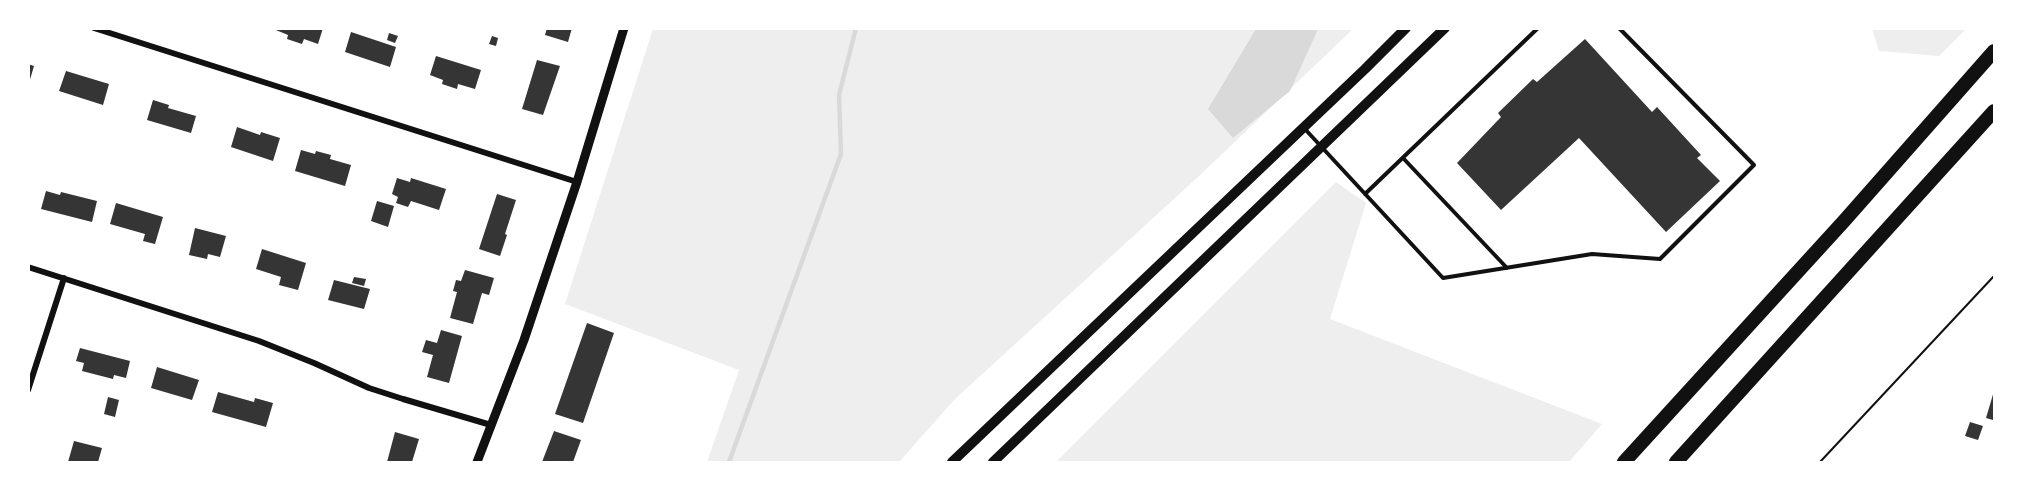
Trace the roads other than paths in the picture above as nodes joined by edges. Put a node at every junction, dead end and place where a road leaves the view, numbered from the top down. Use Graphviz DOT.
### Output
graph roads {
  1 [pos="94,28"];
  2 [pos="624,28"];
  3 [pos="1406,28"];
  4 [pos="1445,28"];
  5 [pos="1538,28"];
  6 [pos="1619,28"];
  7 [pos="1995,51"];
  8 [pos="1995,111"];
  9 [pos="1303,128"];
  10 [pos="1322,147"];
  11 [pos="1403,158"];
  12 [pos="577,182"];
  13 [pos="1365,194"];
  14 [pos="28,267"];
  15 [pos="1507,268"];
  16 [pos="64,278"];
  17 [pos="28,390"];
  18 [pos="491,424"];
  19 [pos="477,462"];
  20 [pos="952,462"];
  21 [pos="993,462"];
  22 [pos="1624,462"];
  23 [pos="1676,462"];
  1 -- 12 [label="street"];
  2 -- 12 [label="street"];
  3 -- 9 [label="main road"];
  4 -- 10 [label="main road"];
  5 -- 11 [label="lane"];
  6 -- 15 [label="lane"];
  7 -- 22 [label="highway"];
  8 -- 23 [label="highway"];
  9 -- 10 [label="lane"];
  9 -- 20 [label="main road"];
  10 -- 13 [label="lane"];
  10 -- 21 [label="main road"];
  11 -- 13 [label="lane"];
  11 -- 15 [label="lane"];
  12 -- 18 [label="street"];
  13 -- 15 [label="lane"];
  14 -- 16 [label="street"];
  16 -- 17 [label="street"];
  16 -- 18 [label="street"];
  18 -- 19 [label="street"];
}
